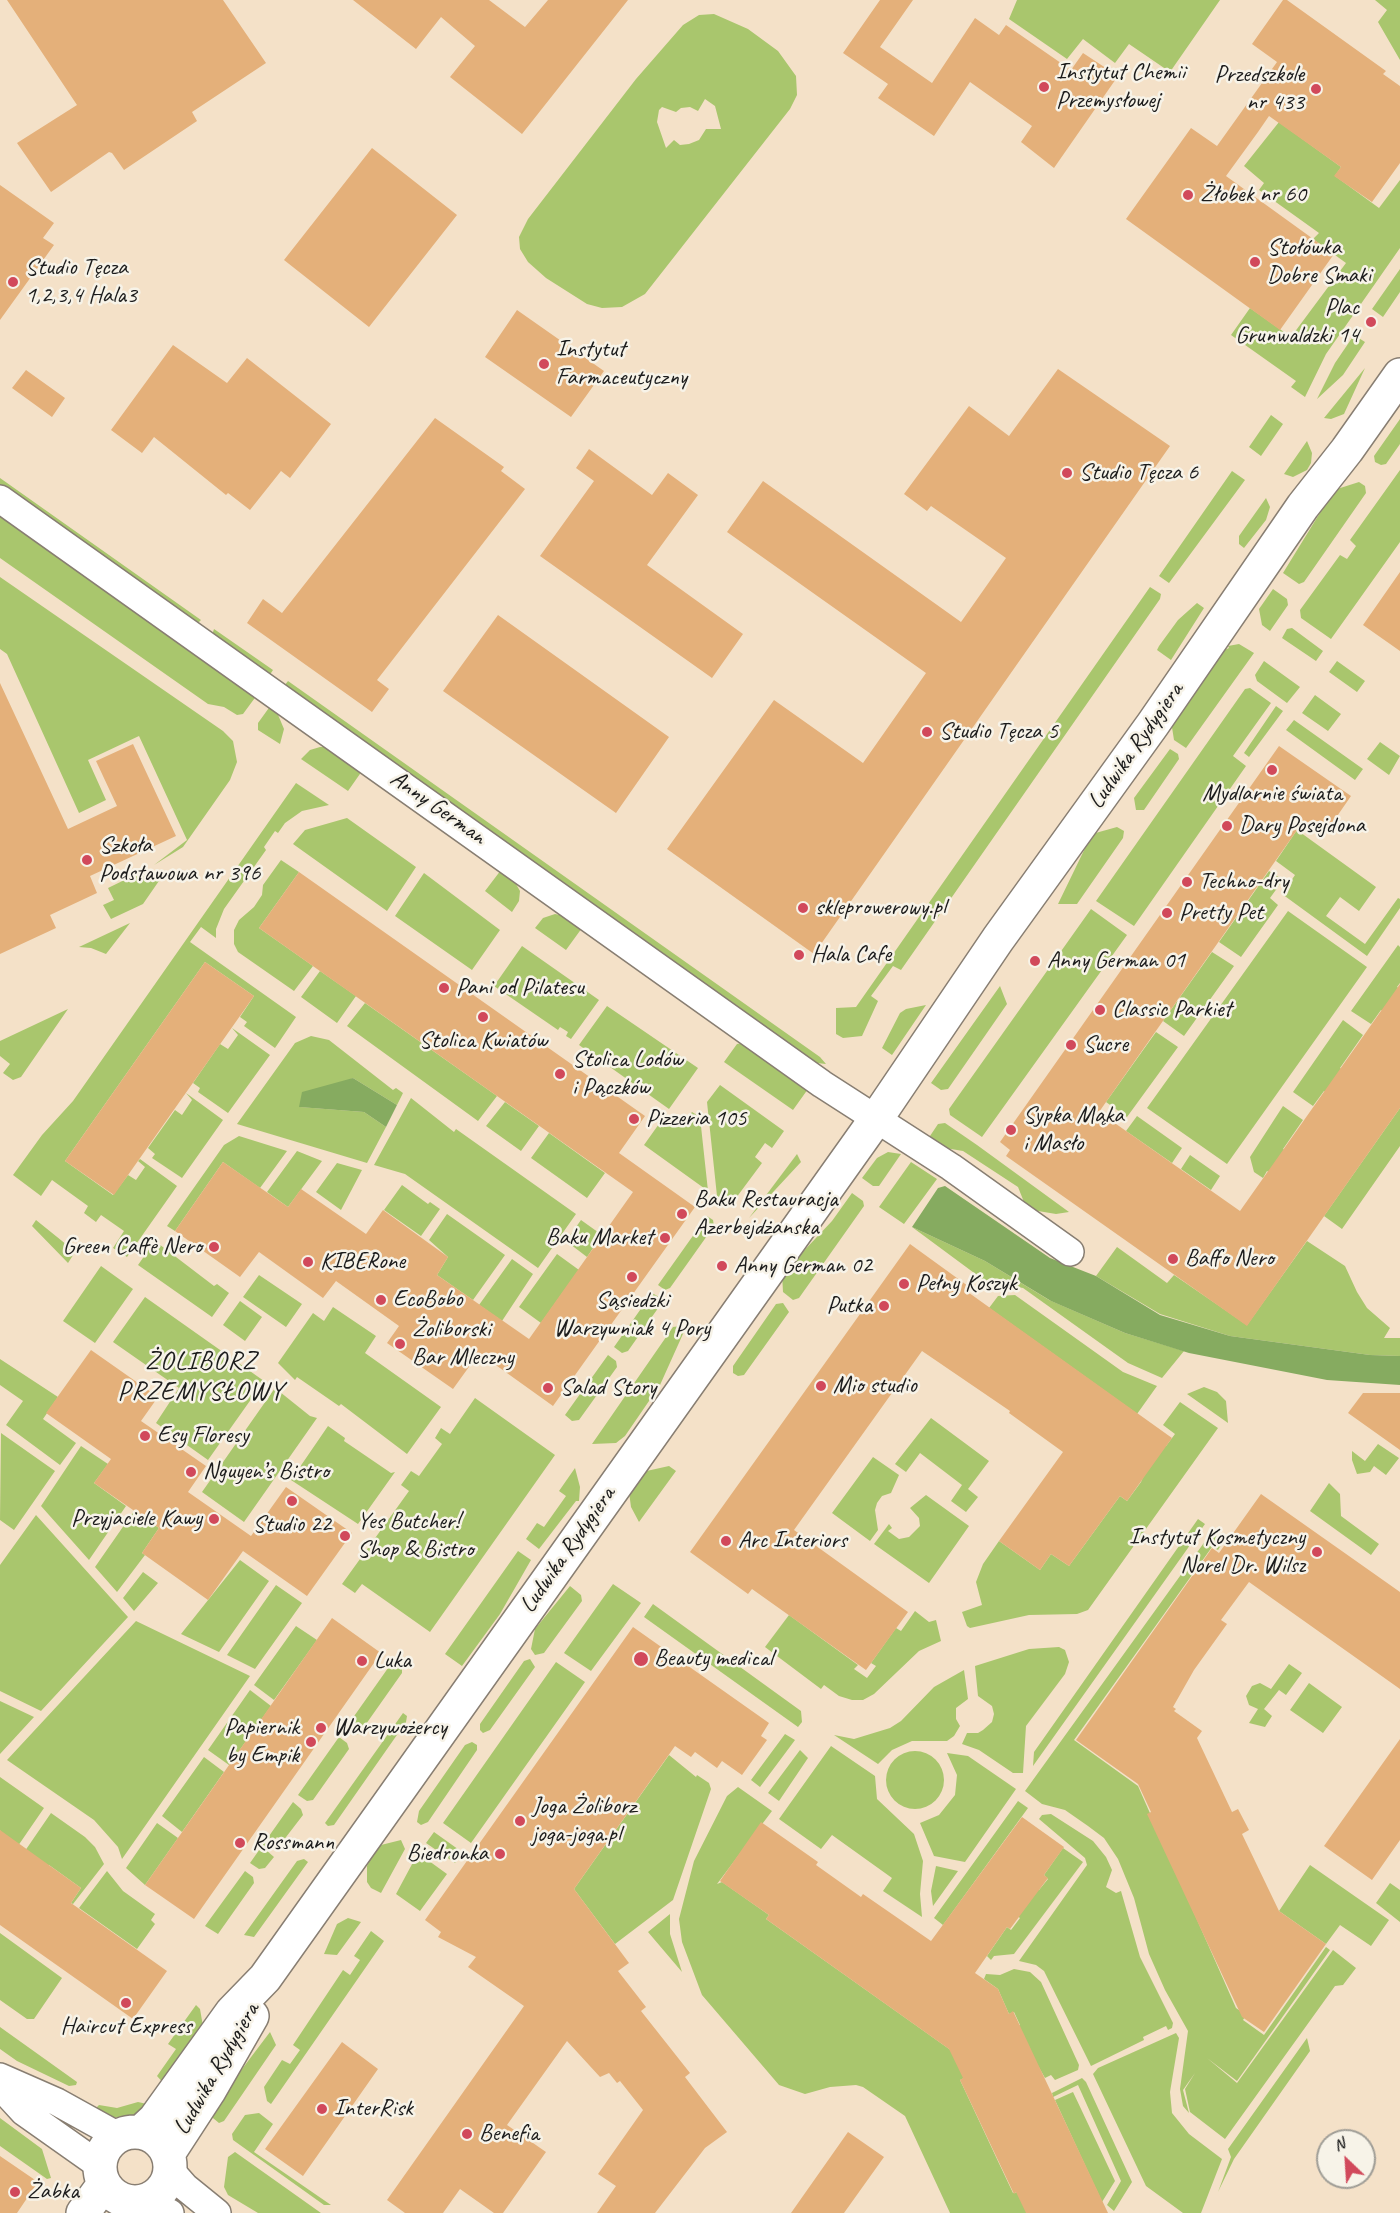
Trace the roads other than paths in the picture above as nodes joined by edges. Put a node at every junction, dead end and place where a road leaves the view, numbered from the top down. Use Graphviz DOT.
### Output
graph roads {
  1 [pos="1400,375"];
  2 [pos="0,499"];
  3 [pos="876,1119"];
  4 [pos="1070,1252"];
  5 [pos="261,1982"];
  6 [pos="0,2077"];
  7 [pos="0,2086"];
  8 [pos="131,2133"];
  9 [pos="169,2162"];
  10 [pos="127,2196"];
  11 [pos="83,2213"];
  12 [pos="217,2213"];
  1 -- 3 [label="street, Ludwika Rydygiera"];
  2 -- 3 [label="street, Anny German"];
  3 -- 4 [label="street"];
  3 -- 5 [label="street, Ludwika Rydygiera"];
  5 -- 8 [label="street, Ludwika Rydygiera"];
  5 -- 9 [label="street, Ludwika Rydygiera"];
  6 -- 8 [label="street"];
  7 -- 10 [label="street"];
  8 -- 9 [label="street"];
  8 -- 10 [label="street"];
  9 -- 10 [label="street"];
  9 -- 12 [label="street"];
  10 -- 11 [label="street"];
}
